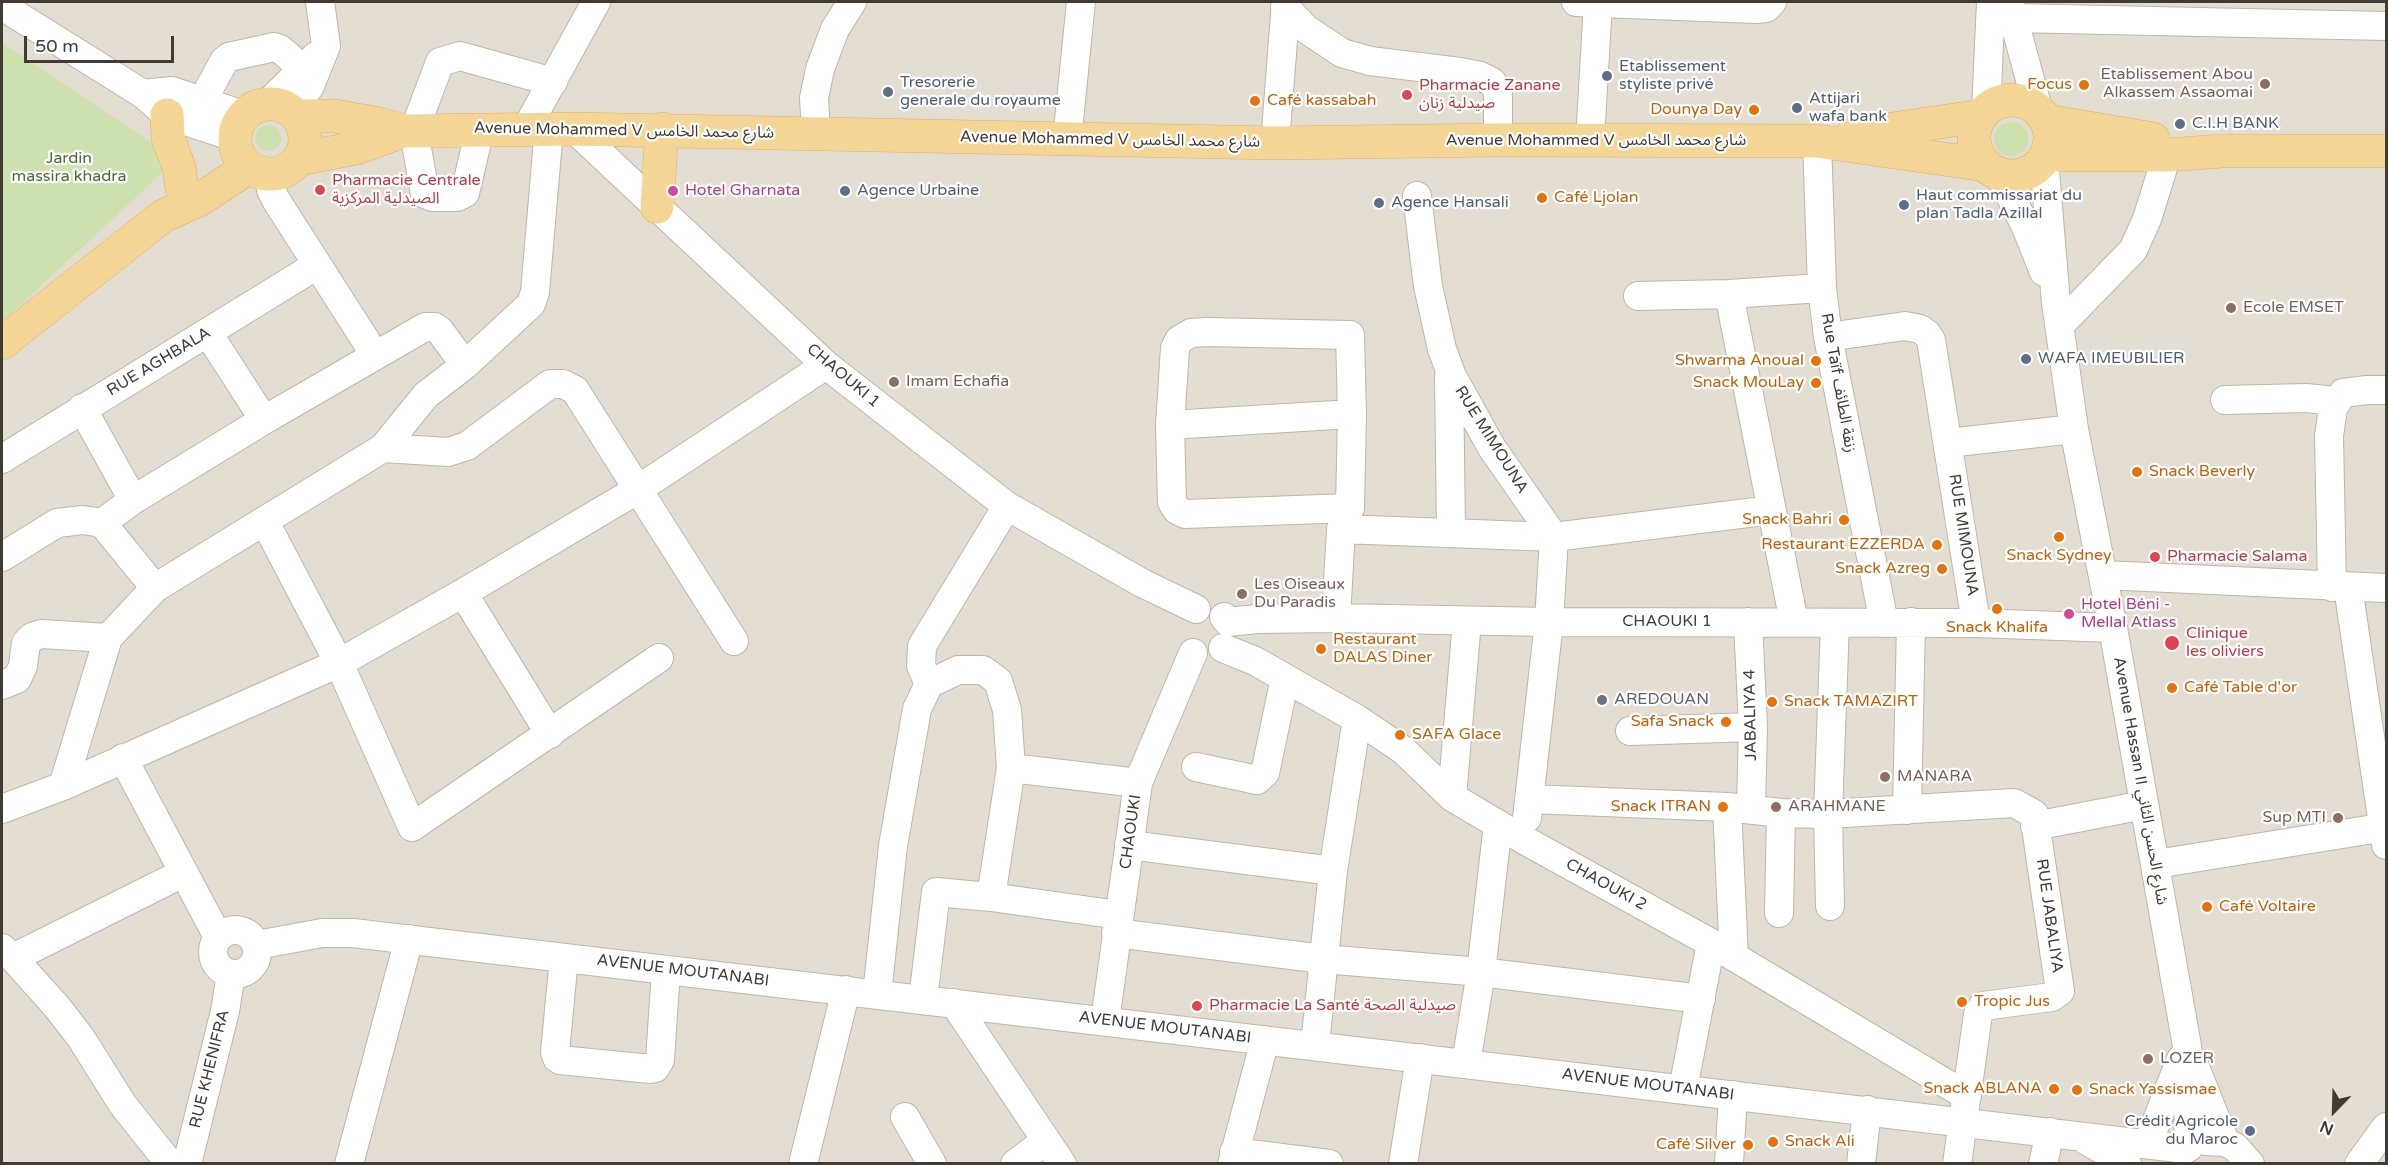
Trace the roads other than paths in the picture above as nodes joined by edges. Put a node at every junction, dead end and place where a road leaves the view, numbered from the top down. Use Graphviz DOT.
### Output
graph roads {
  1 [pos="320,2"];
  2 [pos="596,2"];
  3 [pos="852,2"];
  4 [pos="1081,2"];
  5 [pos="1587,2"];
  6 [pos="1772,2"];
  7 [pos="1991,2"];
  8 [pos="1652,3"];
  9 [pos="1286,4"];
  10 [pos="14,8"];
  11 [pos="2012,10"];
  12 [pos="2386,26"];
  13 [pos="326,46"];
  14 [pos="302,68"];
  15 [pos="553,82"];
  16 [pos="203,100"];
  17 [pos="155,105"];
  18 [pos="1983,113"];
  19 [pos="2042,115"];
  20 [pos="480,129"];
  21 [pos="550,129"];
  22 [pos="662,129"];
  23 [pos="409,131"];
  24 [pos="261,134"];
  25 [pos="816,134"];
  26 [pos="1067,140"];
  27 [pos="1498,140"];
  28 [pos="1590,140"];
  29 [pos="1817,141"];
  30 [pos="1275,143"];
  31 [pos="2222,151"];
  32 [pos="2386,151"];
  33 [pos="2167,155"];
  34 [pos="2045,157"];
  35 [pos="299,159"];
  36 [pos="1993,169"];
  37 [pos="182,189"];
  38 [pos="1417,195"];
  39 [pos="657,207"];
  40 [pos="163,216"];
  41 [pos="317,265"];
  42 [pos="1822,288"];
  43 [pos="1729,294"];
  44 [pos="1638,296"];
  45 [pos="2058,314"];
  46 [pos="208,333"];
  47 [pos="1828,337"];
  48 [pos="2,344"];
  49 [pos="375,355"];
  50 [pos="465,365"];
  51 [pos="826,365"];
  52 [pos="1449,368"];
  53 [pos="2386,390"];
  54 [pos="2225,400"];
  55 [pos="2336,401"];
  56 [pos="82,408"];
  57 [pos="1352,414"];
  58 [pos="264,420"];
  59 [pos="1170,424"];
  60 [pos="2074,429"];
  61 [pos="1948,444"];
  62 [pos="383,448"];
  63 [pos="2,459"];
  64 [pos="637,490"];
  65 [pos="133,500"];
  66 [pos="1007,506"];
  67 [pos="1772,510"];
  68 [pos="1345,519"];
  69 [pos="265,522"];
  70 [pos="102,523"];
  71 [pos="1451,532"];
  72 [pos="1554,537"];
  73 [pos="2,557"];
  74 [pos="2103,575"];
  75 [pos="2340,587"];
  76 [pos="155,588"];
  77 [pos="2386,588"];
  78 [pos="464,593"];
  79 [pos="1189,616"];
  80 [pos="1336,618"];
  81 [pos="1467,621"];
  82 [pos="1550,622"];
  83 [pos="1748,622"];
  84 [pos="1794,622"];
  85 [pos="1898,622"];
  86 [pos="1835,623"];
  87 [pos="1976,623"];
  88 [pos="2113,628"];
  89 [pos="1225,631"];
  90 [pos="108,638"];
  91 [pos="734,641"];
  92 [pos="1193,653"];
  93 [pos="659,658"];
  94 [pos="339,663"];
  95 [pos="1285,678"];
  96 [pos="929,684"];
  97 [pos="2,685"];
  98 [pos="1357,719"];
  99 [pos="1753,727"];
  100 [pos="1630,731"];
  101 [pos="550,734"];
  102 [pos="123,758"];
  103 [pos="1196,767"];
  104 [pos="1011,768"];
  105 [pos="1138,783"];
  106 [pos="63,786"];
  107 [pos="1452,797"];
  108 [pos="1529,799"];
  109 [pos="2144,805"];
  110 [pos="1739,807"];
  111 [pos="2,809"];
  112 [pos="1907,810"];
  113 [pos="1781,813"];
  114 [pos="1828,814"];
  115 [pos="1498,824"];
  116 [pos="2035,826"];
  117 [pos="2385,833"];
  118 [pos="1526,841"];
  119 [pos="1129,845"];
  120 [pos="2156,864"];
  121 [pos="1333,871"];
  122 [pos="183,873"];
  123 [pos="991,897"];
  124 [pos="1830,906"];
  125 [pos="1779,914"];
  126 [pos="1118,924"];
  127 [pos="218,938"];
  128 [pos="409,939"];
  129 [pos="256,945"];
  130 [pos="1723,950"];
  131 [pos="7,953"];
  132 [pos="564,958"];
  133 [pos="1323,959"];
  134 [pos="666,970"];
  135 [pos="1481,972"];
  136 [pos="231,974"];
  137 [pos="846,990"];
  138 [pos="877,994"];
  139 [pos="923,999"];
  140 [pos="1701,999"];
  141 [pos="954,1003"];
  142 [pos="1105,1021"];
  143 [pos="1265,1040"];
  144 [pos="1315,1046"];
  145 [pos="2187,1046"];
  146 [pos="1420,1058"];
  147 [pos="1466,1064"];
  148 [pos="1683,1089"];
  149 [pos="1733,1095"];
  150 [pos="1965,1109"];
  151 [pos="1867,1110"];
  152 [pos="905,1117"];
  153 [pos="2386,1127"];
  154 [pos="2062,1133"];
  155 [pos="1046,1140"];
  156 [pos="2225,1142"];
  157 [pos="2148,1143"];
  158 [pos="2183,1153"];
  159 [pos="1233,1158"];
  160 [pos="928,1161"];
  161 [pos="170,1164"];
  162 [pos="187,1164"];
  163 [pos="348,1164"];
  164 [pos="803,1164"];
  165 [pos="1015,1164"];
  166 [pos="1062,1164"];
  167 [pos="1328,1164"];
  168 [pos="1403,1164"];
  169 [pos="1729,1164"];
  170 [pos="1862,1164"];
  171 [pos="1957,1164"];
  172 [pos="2043,1164"];
  173 [pos="2127,1164"];
  174 [pos="2250,1164"];
  175 [pos="2359,1164"];
  1 -- 13 [label="street"];
  2 -- 15 [label="street"];
  3 -- 25 [label="street"];
  4 -- 26 [label="street"];
  5 -- 8 [label="street"];
  5 -- 28 [label="street"];
  6 -- 8 [label="street"];
  7 -- 18 [label="street"];
  9 -- 27 [label="street"];
  9 -- 30 [label="street"];
  10 -- 17 [label="street"];
  11 -- 12 [label="street"];
  11 -- 19 [label="street"];
  13 -- 14 [label="street"];
  13 -- 24 [label="street"];
  14 -- 16 [label="street"];
  14 -- 24 [label="street"];
  15 -- 21 [label="street"];
  15 -- 23 [label="street"];
  16 -- 17 [label="street"];
  16 -- 24 [label="street"];
  17 -- 24 [label="street"];
  17 -- 37 [label="main road"];
  18 -- 19 [label="main road"];
  18 -- 29 [label="main road"];
  18 -- 36 [label="main road"];
  19 -- 31 [label="main road"];
  19 -- 34 [label="main road"];
  20 -- 21 [label="main road, Avenue Mohammed V شارع محمد الخامس"];
  20 -- 23 [label="main road, Avenue Mohammed V شارع محمد الخامس"];
  20 -- 23 [label="street"];
  21 -- 22 [label="main road, Avenue Mohammed V شارع محمد الخامس"];
  21 -- 39 [label="street, CHAOUKI 1"];
  21 -- 50 [label="street"];
  22 -- 25 [label="main road, Avenue Mohammed V شارع محمد الخامس"];
  22 -- 39 [label="main road"];
  23 -- 24 [label="main road, Avenue Mohammed V شارع محمد الخامس"];
  23 -- 35 [label="main road, Avenue Mohammed V شارع محمد الخامس"];
  24 -- 35 [label="main road, Avenue Mohammed V شارع محمد الخامس"];
  24 -- 35 [label="main road"];
  24 -- 37 [label="main road"];
  24 -- 40 [label="main road"];
  24 -- 41 [label="street"];
  25 -- 26 [label="main road, Avenue Mohammed V شارع محمد الخامس"];
  26 -- 30 [label="main road, Avenue Mohammed V شارع محمد الخامس"];
  27 -- 28 [label="main road, Avenue Mohammed V شارع محمد الخامس"];
  27 -- 30 [label="main road, Avenue Mohammed V شارع محمد الخامس"];
  28 -- 29 [label="main road, Avenue Mohammed V شارع محمد الخامس"];
  29 -- 36 [label="main road"];
  29 -- 42 [label="street, Rue Taïf زنقة الطائف"];
  31 -- 32 [label="main road"];
  31 -- 33 [label="main road"];
  33 -- 34 [label="main road"];
  33 -- 45 [label="street"];
  34 -- 36 [label="main road"];
  34 -- 45 [label="street, Avenue Hassan II شارع الحسن الثاني"];
  36 -- 45 [label="street, Avenue Hassan II شارع الحسن الثاني"];
  37 -- 40 [label="main road"];
  38 -- 52 [label="street, RUE MIMOUNA"];
  39 -- 51 [label="street, CHAOUKI 1"];
  40 -- 48 [label="main road"];
  41 -- 46 [label="street, RUE AGHBALA"];
  41 -- 49 [label="street"];
  42 -- 43 [label="street"];
  42 -- 47 [label="street, Rue Taïf زنقة الطائف"];
  43 -- 44 [label="street"];
  43 -- 67 [label="street"];
  45 -- 60 [label="street, Avenue Hassan II شارع الحسن الثاني"];
  46 -- 56 [label="street, RUE AGHBALA"];
  46 -- 58 [label="street"];
  47 -- 61 [label="street, RUE MIMOUNA"];
  47 -- 85 [label="street, Rue Taïf زنقة الطائف"];
  49 -- 50 [label="street"];
  49 -- 58 [label="street"];
  50 -- 62 [label="street"];
  51 -- 64 [label="street"];
  51 -- 66 [label="street, CHAOUKI 1"];
  52 -- 71 [label="street"];
  52 -- 72 [label="street, RUE MIMOUNA"];
  53 -- 55 [label="street"];
  54 -- 55 [label="street"];
  55 -- 75 [label="street"];
  56 -- 63 [label="street, RUE AGHBALA"];
  56 -- 65 [label="street"];
  57 -- 59 [label="street"];
  57 -- 59 [label="street"];
  57 -- 68 [label="street"];
  58 -- 65 [label="street"];
  59 -- 68 [label="street"];
  60 -- 61 [label="street"];
  60 -- 74 [label="street, Avenue Hassan II شارع الحسن الثاني"];
  61 -- 87 [label="street, RUE MIMOUNA"];
  62 -- 64 [label="street"];
  62 -- 69 [label="street"];
  64 -- 78 [label="street"];
  64 -- 91 [label="street"];
  65 -- 70 [label="street"];
  66 -- 79 [label="street, CHAOUKI 1"];
  66 -- 96 [label="street"];
  67 -- 72 [label="street"];
  67 -- 84 [label="street"];
  68 -- 71 [label="street"];
  68 -- 80 [label="street"];
  69 -- 76 [label="street"];
  69 -- 94 [label="street"];
  70 -- 73 [label="street"];
  70 -- 76 [label="street"];
  71 -- 72 [label="street"];
  72 -- 82 [label="street"];
  74 -- 75 [label="street"];
  74 -- 88 [label="street, Avenue Hassan II شارع الحسن الثاني"];
  75 -- 77 [label="street"];
  75 -- 117 [label="street"];
  76 -- 90 [label="street"];
  78 -- 94 [label="street"];
  78 -- 101 [label="street"];
  79 -- 89 [label="street"];
  79 -- 92 [label="street"];
  80 -- 81 [label="street, CHAOUKI 1"];
  80 -- 89 [label="street, CHAOUKI 1"];
  81 -- 82 [label="street, CHAOUKI 1"];
  81 -- 107 [label="street"];
  82 -- 83 [label="street, CHAOUKI 1"];
  82 -- 108 [label="street"];
  83 -- 84 [label="street, CHAOUKI 1"];
  83 -- 99 [label="street, JABALIYA 4"];
  84 -- 86 [label="street, CHAOUKI 1"];
  85 -- 86 [label="street, CHAOUKI 1"];
  85 -- 87 [label="street, CHAOUKI 1"];
  85 -- 112 [label="street"];
  86 -- 114 [label="street"];
  87 -- 88 [label="street, CHAOUKI 1"];
  88 -- 109 [label="street, Avenue Hassan II شارع الحسن الثاني"];
  89 -- 92 [label="street"];
  89 -- 95 [label="street, CHAOUKI 2"];
  90 -- 97 [label="street"];
  90 -- 106 [label="street"];
  92 -- 105 [label="street, CHAOUKI"];
  93 -- 101 [label="street"];
  94 -- 101 [label="street"];
  94 -- 102 [label="street"];
  95 -- 98 [label="street, CHAOUKI 2"];
  95 -- 103 [label="street"];
  96 -- 104 [label="street"];
  96 -- 138 [label="street"];
  98 -- 107 [label="street, CHAOUKI 2"];
  98 -- 121 [label="street"];
  99 -- 100 [label="street"];
  99 -- 110 [label="street, JABALIYA 4"];
  102 -- 106 [label="street"];
  102 -- 122 [label="street"];
  104 -- 105 [label="street"];
  104 -- 123 [label="street"];
  105 -- 119 [label="street, CHAOUKI"];
  106 -- 111 [label="street"];
  107 -- 115 [label="street, CHAOUKI 2"];
  108 -- 110 [label="street"];
  108 -- 118 [label="street"];
  109 -- 116 [label="street"];
  109 -- 120 [label="street, Avenue Hassan II شارع الحسن الثاني"];
  110 -- 113 [label="street"];
  110 -- 130 [label="street, JABALIYA 4"];
  112 -- 114 [label="street"];
  112 -- 116 [label="street"];
  113 -- 114 [label="street"];
  113 -- 125 [label="street"];
  114 -- 124 [label="street"];
  115 -- 118 [label="street, CHAOUKI 2"];
  115 -- 135 [label="street"];
  116 -- 150 [label="street, RUE JABALIYA"];
  117 -- 120 [label="street"];
  118 -- 130 [label="street, CHAOUKI 2"];
  119 -- 121 [label="street"];
  119 -- 126 [label="street, CHAOUKI"];
  120 -- 145 [label="street, Avenue Hassan II شارع الحسن الثاني"];
  121 -- 133 [label="street"];
  122 -- 127 [label="street"];
  122 -- 131 [label="street"];
  123 -- 126 [label="street"];
  123 -- 139 [label="street"];
  126 -- 133 [label="street"];
  126 -- 142 [label="street, CHAOUKI"];
  127 -- 129 [label="street"];
  127 -- 136 [label="street"];
  128 -- 129 [label="street, AVENUE MOUTANABI"];
  128 -- 132 [label="street, AVENUE MOUTANABI"];
  128 -- 163 [label="street"];
  129 -- 136 [label="street"];
  130 -- 140 [label="street, JABALIYA 4"];
  130 -- 150 [label="street, CHAOUKI 2"];
  131 -- 161 [label="street"];
  132 -- 134 [label="street, AVENUE MOUTANABI"];
  132 -- 134 [label="street"];
  133 -- 135 [label="street"];
  133 -- 144 [label="street"];
  134 -- 137 [label="street, AVENUE MOUTANABI"];
  135 -- 140 [label="street"];
  135 -- 147 [label="street"];
  136 -- 162 [label="street, RUE KHENIFRA"];
  137 -- 138 [label="street, AVENUE MOUTANABI"];
  137 -- 164 [label="street"];
  138 -- 139 [label="street, AVENUE MOUTANABI"];
  139 -- 141 [label="street, AVENUE MOUTANABI"];
  140 -- 148 [label="street, JABALIYA 4"];
  141 -- 142 [label="street, AVENUE MOUTANABI"];
  141 -- 155 [label="street"];
  142 -- 143 [label="street, AVENUE MOUTANABI"];
  143 -- 144 [label="street, AVENUE MOUTANABI"];
  143 -- 159 [label="street"];
  144 -- 146 [label="street, AVENUE MOUTANABI"];
  145 -- 156 [label="street"];
  145 -- 157 [label="street"];
  145 -- 158 [label="street"];
  146 -- 147 [label="street, AVENUE MOUTANABI"];
  146 -- 168 [label="street"];
  147 -- 148 [label="street, AVENUE MOUTANABI"];
  148 -- 149 [label="street, AVENUE MOUTANABI"];
  149 -- 151 [label="street, AVENUE MOUTANABI"];
  149 -- 169 [label="street"];
  150 -- 151 [label="street, AVENUE MOUTANABI"];
  150 -- 154 [label="street, AVENUE MOUTANABI"];
  150 -- 171 [label="street"];
  151 -- 170 [label="street"];
  152 -- 160 [label="street"];
  153 -- 175 [label="street"];
  154 -- 157 [label="street, AVENUE MOUTANABI"];
  154 -- 172 [label="street"];
  154 -- 173 [label="street"];
  155 -- 165 [label="street"];
  155 -- 166 [label="street"];
  156 -- 158 [label="street"];
  156 -- 174 [label="street"];
  157 -- 158 [label="street, AVENUE MOUTANABI"];
  159 -- 167 [label="street"];
}
